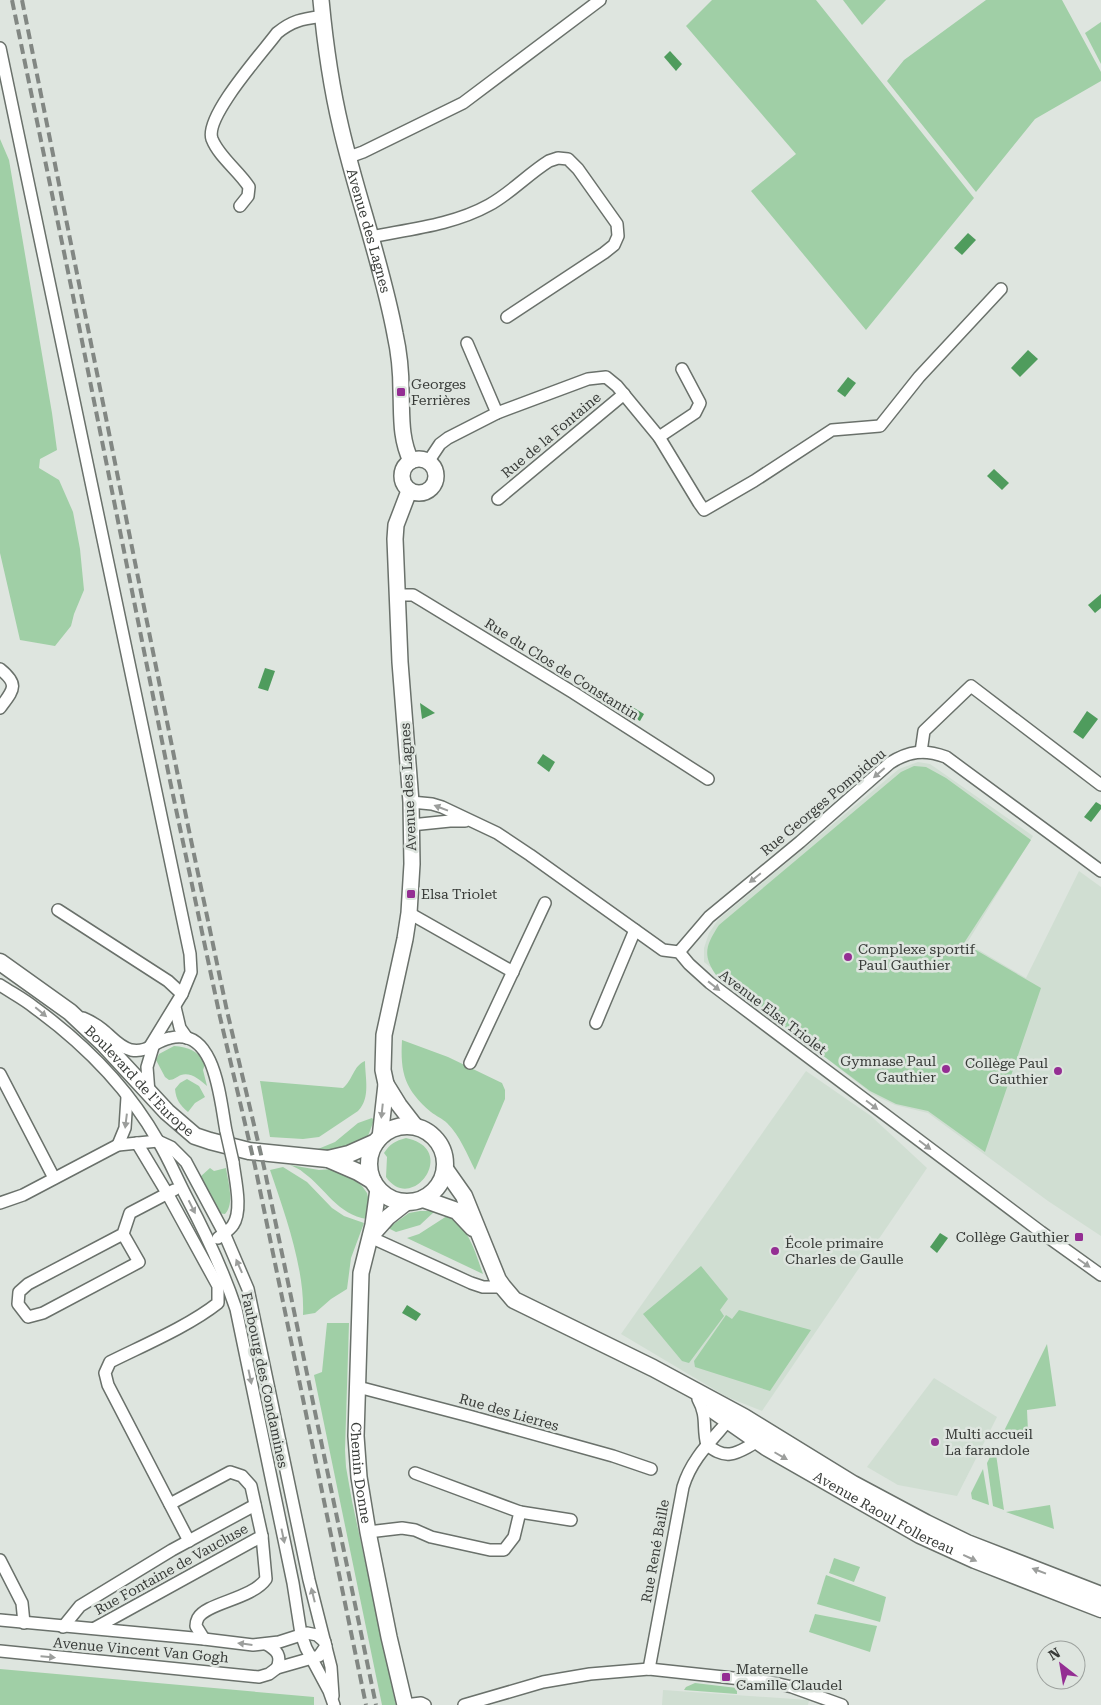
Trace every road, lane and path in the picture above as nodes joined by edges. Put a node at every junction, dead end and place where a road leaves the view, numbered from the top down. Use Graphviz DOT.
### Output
graph roads {
  1 [pos="321,0"];
  2 [pos="600,0"];
  3 [pos="323,16"];
  4 [pos="0,48"];
  5 [pos="349,157"];
  6 [pos="240,206"];
  7 [pos="370,237"];
  8 [pos="1000,289"];
  9 [pos="507,317"];
  10 [pos="467,343"];
  11 [pos="682,370"];
  12 [pos="624,394"];
  13 [pos="496,413"];
  14 [pos="659,437"];
  15 [pos="411,461"];
  16 [pos="428,462"];
  17 [pos="409,491"];
  18 [pos="498,500"];
  19 [pos="397,594"];
  20 [pos="0,669"];
  21 [pos="0,708"];
  22 [pos="921,752"];
  23 [pos="708,779"];
  24 [pos="1101,785"];
  25 [pos="410,802"];
  26 [pos="470,821"];
  27 [pos="412,825"];
  28 [pos="1101,871"];
  29 [pos="545,903"];
  30 [pos="58,910"];
  31 [pos="409,913"];
  32 [pos="635,930"];
  33 [pos="679,952"];
  34 [pos="4,969"];
  35 [pos="513,972"];
  36 [pos="0,985"];
  37 [pos="182,994"];
  38 [pos="174,1007"];
  39 [pos="70,1012"];
  40 [pos="596,1023"];
  41 [pos="188,1038"];
  42 [pos="151,1048"];
  43 [pos="470,1063"];
  44 [pos="0,1074"];
  45 [pos="386,1084"];
  46 [pos="149,1093"];
  47 [pos="127,1097"];
  48 [pos="416,1128"];
  49 [pos="158,1140"];
  50 [pos="378,1140"];
  51 [pos="137,1142"];
  52 [pos="118,1145"];
  53 [pos="328,1159"];
  54 [pos="445,1170"];
  55 [pos="54,1178"];
  56 [pos="376,1185"];
  57 [pos="182,1187"];
  58 [pos="201,1191"];
  59 [pos="167,1193"];
  60 [pos="415,1201"];
  61 [pos="0,1203"];
  62 [pos="224,1233"];
  63 [pos="123,1234"];
  64 [pos="370,1237"];
  65 [pos="479,1237"];
  66 [pos="211,1244"];
  67 [pos="1101,1275"];
  68 [pos="503,1288"];
  69 [pos="685,1386"];
  70 [pos="358,1387"];
  71 [pos="698,1399"];
  72 [pos="744,1417"];
  73 [pos="728,1421"];
  74 [pos="763,1436"];
  75 [pos="707,1445"];
  76 [pos="651,1469"];
  77 [pos="415,1473"];
  78 [pos="170,1504"];
  79 [pos="255,1505"];
  80 [pos="520,1512"];
  81 [pos="571,1520"];
  82 [pos="368,1532"];
  83 [pos="262,1536"];
  84 [pos="189,1541"];
  85 [pos="0,1560"];
  86 [pos="1054,1591"];
  87 [pos="1101,1595"];
  88 [pos="1101,1601"];
  89 [pos="1101,1609"];
  90 [pos="0,1620"];
  91 [pos="24,1623"];
  92 [pos="62,1627"];
  93 [pos="95,1628"];
  94 [pos="302,1634"];
  95 [pos="204,1639"];
  96 [pos="266,1644"];
  97 [pos="325,1644"];
  98 [pos="0,1652"];
  99 [pos="311,1659"];
  100 [pos="277,1668"];
  101 [pos="649,1669"];
  102 [pos="334,1704"];
  103 [pos="405,1705"];
  104 [pos="425,1705"];
  105 [pos="464,1705"];
  106 [pos="842,1705"];
  1 -- 3 [label="street, Avenue des Lagnes"];
  2 -- 5 [label="street"];
  3 -- 5 [label="street, Avenue des Lagnes"];
  3 -- 6 [label="street"];
  4 -- 37 [label="street"];
  5 -- 7 [label="street, Avenue des Lagnes"];
  7 -- 9 [label="street"];
  7 -- 15 [label="street, Avenue des Lagnes"];
  8 -- 14 [label="street"];
  10 -- 13 [label="street"];
  11 -- 14 [label="street"];
  12 -- 13 [label="street"];
  12 -- 14 [label="street"];
  12 -- 18 [label="street, Rue de la Fontaine"];
  13 -- 16 [label="street"];
  15 -- 16 [label="street"];
  15 -- 17 [label="street"];
  16 -- 17 [label="street"];
  17 -- 19 [label="street, Avenue des Lagnes"];
  19 -- 23 [label="street, Rue du Clos de Constantin"];
  19 -- 25 [label="street, Avenue des Lagnes"];
  20 -- 21 [label="street"];
  22 -- 24 [label="street"];
  22 -- 28 [label="street, Rue Georges Pompidou"];
  22 -- 33 [label="street, Rue Georges Pompidou, one-way"];
  26 -- 25 [label="street, Avenue Elsa Triolet, one-way"];
  25 -- 27 [label="street, Avenue des Lagnes"];
  26 -- 27 [label="street, Avenue Elsa Triolet"];
  26 -- 32 [label="street, Avenue Elsa Triolet"];
  27 -- 31 [label="street, Avenue des Lagnes"];
  29 -- 35 [label="street"];
  30 -- 37 [label="street"];
  31 -- 35 [label="street"];
  31 -- 45 [label="street, Avenue des Lagnes"];
  32 -- 33 [label="street, Avenue Elsa Triolet"];
  32 -- 40 [label="street"];
  33 -- 67 [label="street, Avenue Elsa Triolet, one-way"];
  34 -- 39 [label="main road, Boulevard de l'Europe"];
  35 -- 43 [label="street"];
  36 -- 47 [label="street, Faubourg des Condamines, one-way"];
  37 -- 38 [label="street"];
  38 -- 41 [label="street"];
  38 -- 42 [label="street"];
  39 -- 42 [label="street"];
  39 -- 46 [label="main road, Boulevard de l'Europe"];
  41 -- 42 [label="street"];
  41 -- 62 [label="street, bridge"];
  42 -- 46 [label="street"];
  44 -- 55 [label="street"];
  45 -- 48 [label="street, Avenue des Lagnes"];
  45 -- 50 [label="street, Avenue des Lagnes, one-way"];
  46 -- 53 [label="main road, Boulevard de l'Europe"];
  47 -- 49 [label="street, Faubourg des Condamines"];
  47 -- 52 [label="street, one-way"];
  48 -- 50 [label="main road"];
  48 -- 54 [label="main road"];
  49 -- 51 [label="street"];
  49 -- 57 [label="street, Faubourg des Condamines"];
  49 -- 58 [label="street"];
  50 -- 53 [label="main road, Boulevard de l'Europe"];
  50 -- 56 [label="main road"];
  51 -- 52 [label="street"];
  51 -- 59 [label="street, Rue Fontaine de Vaucluse"];
  52 -- 55 [label="street"];
  53 -- 56 [label="main road, Boulevard de l'Europe"];
  54 -- 60 [label="main road"];
  54 -- 65 [label="main road, Avenue Raoul Follereau"];
  55 -- 61 [label="street"];
  56 -- 60 [label="main road"];
  56 -- 64 [label="street, Chemin Donne"];
  57 -- 58 [label="street"];
  57 -- 59 [label="street"];
  57 -- 66 [label="street, Faubourg des Condamines, one-way"];
  58 -- 62 [label="street"];
  59 -- 63 [label="street"];
  59 -- 78 [label="street, Rue Fontaine de Vaucluse"];
  60 -- 64 [label="street, Chemin Donne"];
  60 -- 65 [label="main road, Avenue Raoul Follereau"];
  62 -- 66 [label="street"];
  97 -- 62 [label="street, one-way"];
  63 -- 63 [label="street"];
  64 -- 68 [label="street"];
  64 -- 70 [label="street, Chemin Donne"];
  65 -- 68 [label="main road, Avenue Raoul Follereau"];
  66 -- 94 [label="street, Faubourg des Condamines, one-way"];
  68 -- 69 [label="main road, Avenue Raoul Follereau"];
  69 -- 71 [label="main road, Avenue Raoul Follereau"];
  69 -- 72 [label="main road, Avenue Raoul Follereau"];
  70 -- 76 [label="street, Rue des Lierres"];
  70 -- 82 [label="street, Chemin Donne"];
  71 -- 73 [label="main road, Avenue Raoul Follereau"];
  71 -- 75 [label="street"];
  72 -- 73 [label="street"];
  72 -- 74 [label="main road, Avenue Raoul Follereau"];
  73 -- 74 [label="main road, Avenue Raoul Follereau"];
  73 -- 75 [label="street, Rue René Baille"];
  74 -- 75 [label="street"];
  74 -- 86 [label="main road, Avenue Raoul Follereau, one-way"];
  87 -- 74 [label="main road, Avenue Raoul Follereau, one-way"];
  75 -- 101 [label="street, Rue René Baille"];
  77 -- 80 [label="street"];
  78 -- 79 [label="street"];
  78 -- 84 [label="street, Rue Fontaine de Vaucluse"];
  79 -- 83 [label="street"];
  79 -- 84 [label="street, Rue Fontaine de Vaucluse"];
  80 -- 81 [label="street"];
  80 -- 82 [label="street"];
  82 -- 103 [label="street, Chemin Donne"];
  83 -- 93 [label="street, Rue Fontaine de Vaucluse"];
  83 -- 95 [label="street"];
  84 -- 92 [label="street, Rue Fontaine de Vaucluse"];
  85 -- 91 [label="street"];
  86 -- 88 [label="street"];
  86 -- 89 [label="main road, Avenue Raoul Follereau"];
  90 -- 91 [label="street, Avenue Vincent Van Gogh"];
  91 -- 92 [label="street, Avenue Vincent Van Gogh"];
  92 -- 93 [label="street, Avenue Vincent Van Gogh"];
  93 -- 95 [label="street, Avenue Vincent Van Gogh"];
  94 -- 96 [label="street, Avenue Vincent Van Gogh"];
  94 -- 97 [label="street"];
  94 -- 99 [label="street, Faubourg des Condamines"];
  96 -- 95 [label="street, Avenue Vincent Van Gogh, one-way"];
  96 -- 100 [label="street"];
  97 -- 99 [label="street, Avenue Vincent Van Gogh"];
  97 -- 102 [label="street"];
  98 -- 100 [label="street, Avenue Vincent Van Gogh, one-way"];
  99 -- 100 [label="street, Avenue Vincent Van Gogh"];
  99 -- 102 [label="street, Faubourg des Condamines"];
  101 -- 105 [label="street"];
  101 -- 106 [label="street"];
  103 -- 104 [label="street"];
}
